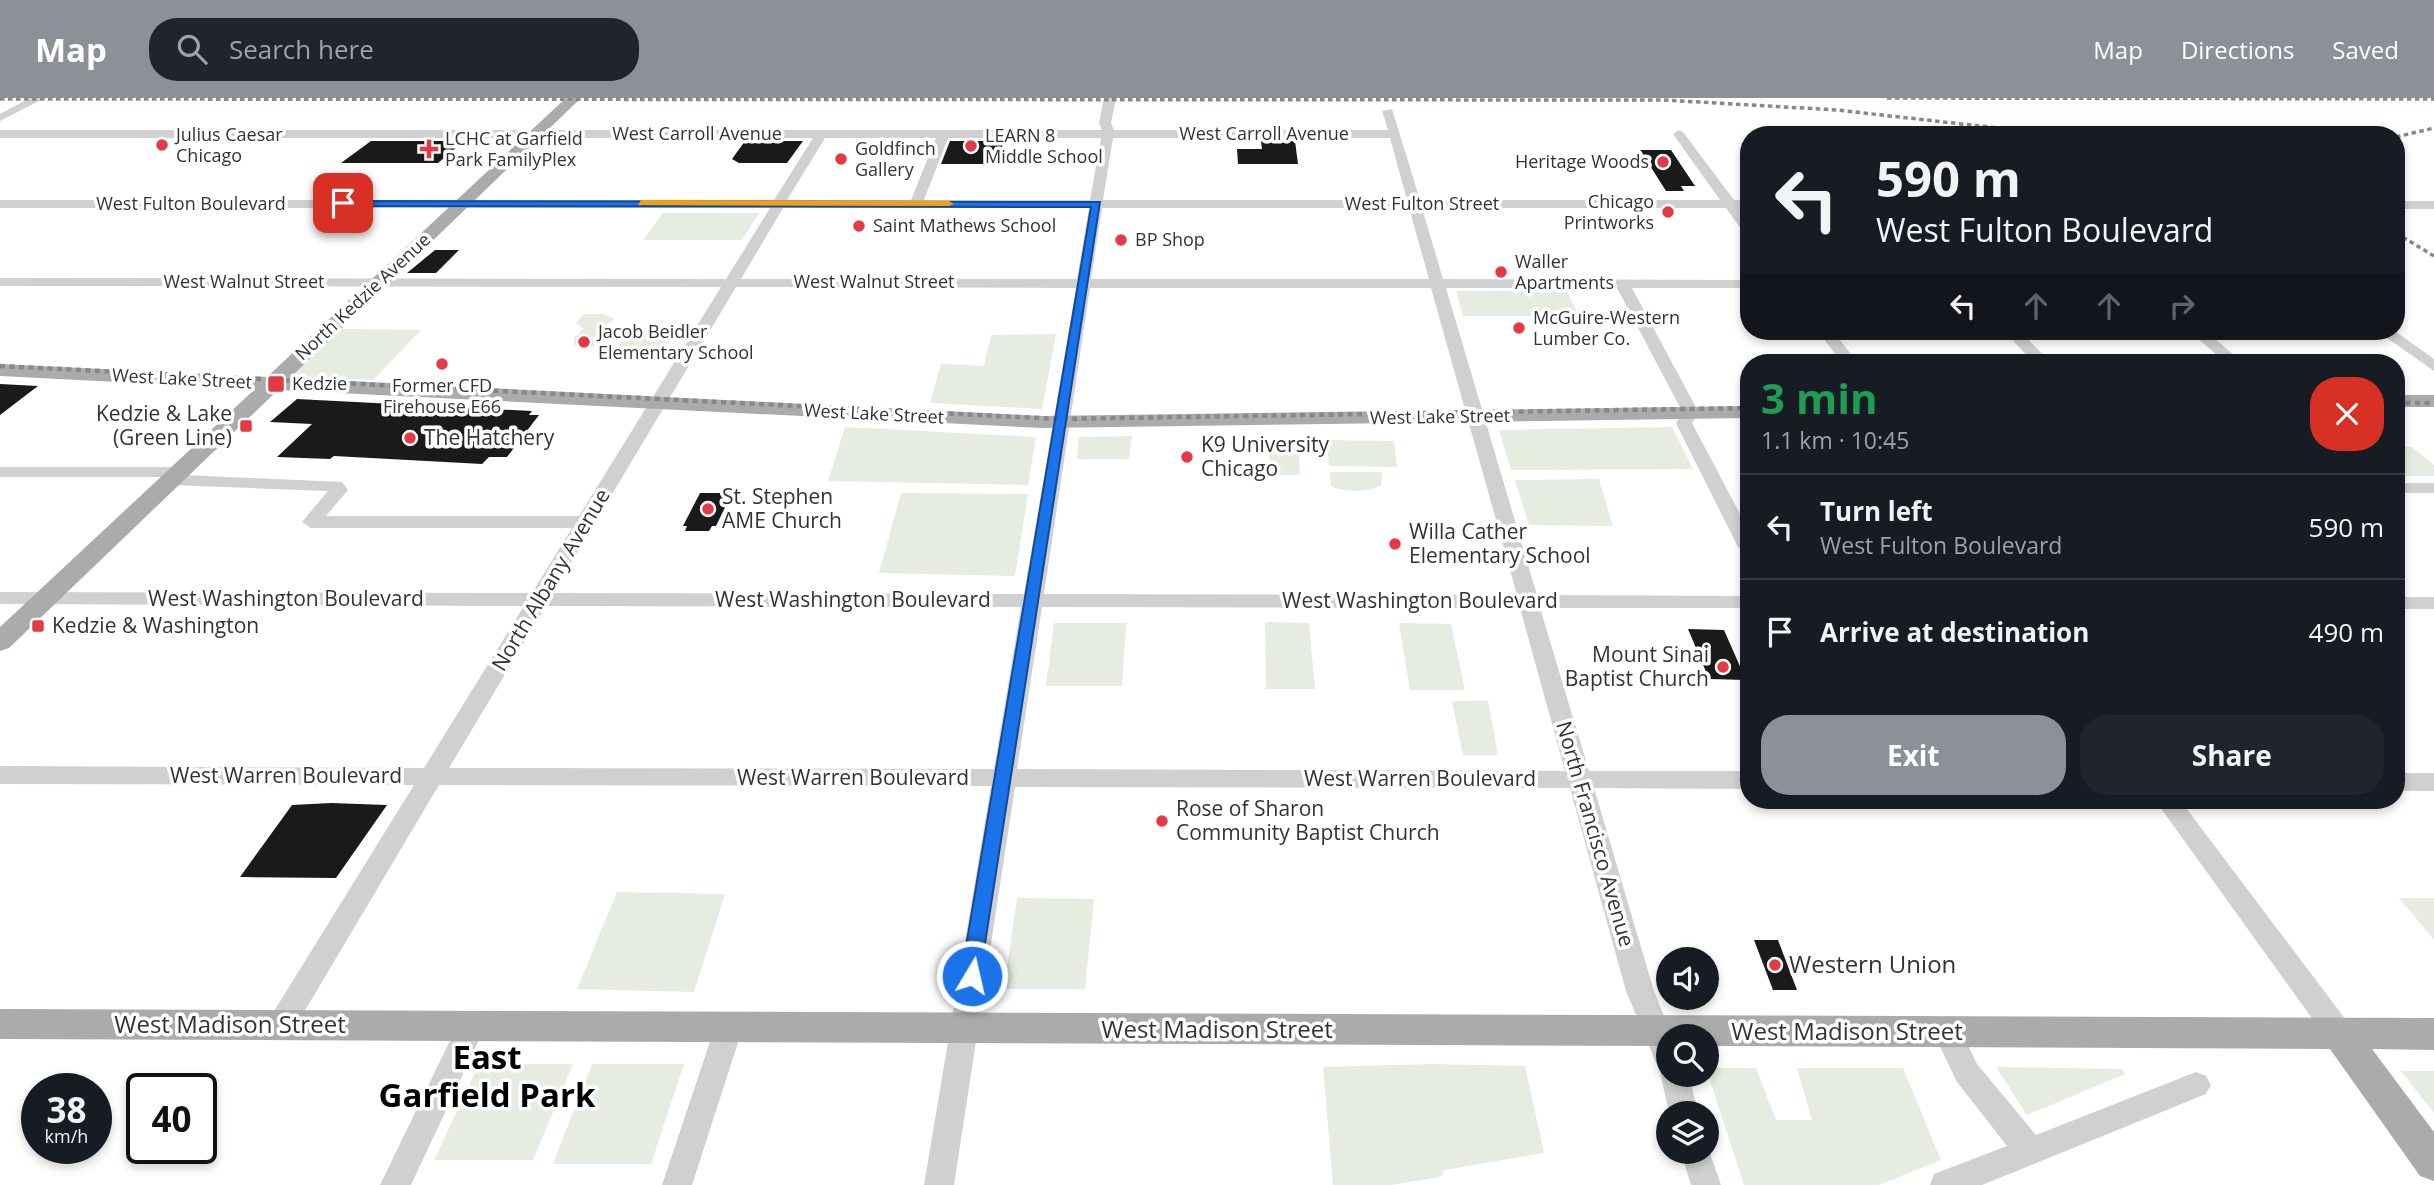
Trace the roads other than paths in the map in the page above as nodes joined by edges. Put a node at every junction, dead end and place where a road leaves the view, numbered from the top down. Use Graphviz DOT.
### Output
graph roads {
  1 [pos="39,98"];
  2 [pos="574,98"];
  3 [pos="1110,98"];
  4 [pos="1120,98"];
  5 [pos="1388,111"];
  6 [pos="0,118"];
  7 [pos="1108,132"];
  8 [pos="0,134"];
  9 [pos="536,134"];
  10 [pos="821,134"];
  11 [pos="943,134"];
  12 [pos="1394,134"];
  13 [pos="1679,134"];
  14 [pos="463,203"];
  15 [pos="779,203"];
  16 [pos="0,204"];
  17 [pos="916,204"];
  18 [pos="1097,204"];
  19 [pos="1414,204"];
  20 [pos="1730,204"];
  21 [pos="1740,204"];
  22 [pos="2405,205"];
  23 [pos="2434,205"];
  24 [pos="1740,218"];
  25 [pos="0,282"];
  26 [pos="379,282"];
  27 [pos="732,282"];
  28 [pos="1084,282"];
  29 [pos="1437,283"];
  30 [pos="1622,283"];
  31 [pos="1740,284"];
  32 [pos="1832,340"];
  33 [pos="2021,340"];
  34 [pos="2208,340"];
  35 [pos="2398,340"];
  36 [pos="1843,354"];
  37 [pos="2034,354"];
  38 [pos="2224,354"];
  39 [pos="2434,366"];
  40 [pos="0,370"];
  41 [pos="272,384"];
  42 [pos="2405,401"];
  43 [pos="2434,401"];
  44 [pos="658,404"];
  45 [pos="1740,412"];
  46 [pos="1681,416"];
  47 [pos="1476,417"];
  48 [pos="981,420"];
  49 [pos="1061,423"];
  50 [pos="0,472"];
  51 [pos="174,476"];
  52 [pos="2405,488"];
  53 [pos="2434,488"];
  54 [pos="586,522"];
  55 [pos="1740,531"];
  56 [pos="0,598"];
  57 [pos="46,598"];
  58 [pos="540,599"];
  59 [pos="1033,600"];
  60 [pos="1529,601"];
  61 [pos="1740,602"];
  62 [pos="2405,603"];
  63 [pos="2434,603"];
  64 [pos="0,642"];
  65 [pos="0,775"];
  66 [pos="432,776"];
  67 [pos="1003,778"];
  68 [pos="1580,780"];
  69 [pos="1740,780"];
  70 [pos="2405,782"];
  71 [pos="2434,782"];
  72 [pos="2174,809"];
  73 [pos="0,1024"];
  74 [pos="281,1025"];
  75 [pos="471,1027"];
  76 [pos="729,1027"];
  77 [pos="964,1028"];
  78 [pos="1656,1030"];
  79 [pos="1947,1032"];
  80 [pos="2339,1033"];
  81 [pos="2434,1034"];
  82 [pos="1719,1043"];
  83 [pos="1656,1046"];
  84 [pos="2196,1085"];
  85 [pos="2030,1151"];
  86 [pos="2434,1163"];
  87 [pos="1700,1164"];
  88 [pos="395,1185"];
  89 [pos="677,1185"];
  90 [pos="939,1185"];
  91 [pos="1706,1185"];
  92 [pos="1945,1185"];
  1 -- 6 [label="street"];
  2 -- 9 [label="main road, North Kedzie Avenue"];
  3 -- 7 [label="street"];
  4 -- 7 [label="street"];
  5 -- 12 [label="street, North Francisco Avenue"];
  7 -- 11 [label="street, West Carroll Avenue"];
  7 -- 12 [label="street, West Carroll Avenue"];
  7 -- 18 [label="street"];
  8 -- 9 [label="street, West Carroll Avenue"];
  9 -- 10 [label="street, West Carroll Avenue"];
  9 -- 14 [label="main road, North Kedzie Avenue"];
  10 -- 11 [label="street, West Carroll Avenue"];
  10 -- 15 [label="street, North Albany Avenue"];
  11 -- 17 [label="street"];
  12 -- 19 [label="street, North Francisco Avenue"];
  13 -- 20 [label="street"];
  14 -- 15 [label="street, West Fulton Boulevard"];
  14 -- 16 [label="street, West Fulton Boulevard"];
  14 -- 26 [label="main road, North Kedzie Avenue"];
  15 -- 17 [label="street, West Fulton Boulevard"];
  15 -- 27 [label="street, North Albany Avenue"];
  17 -- 18 [label="street, West Fulton Boulevard"];
  18 -- 19 [label="street, West Fulton Street"];
  18 -- 28 [label="street"];
  19 -- 20 [label="street, West Fulton Street"];
  19 -- 29 [label="street, North Francisco Avenue"];
  20 -- 21 [label="street, West Fulton Street"];
  20 -- 24 [label="street"];
  22 -- 23 [label="street"];
  25 -- 26 [label="street, West Walnut Street"];
  26 -- 27 [label="street, West Walnut Street"];
  26 -- 41 [label="main road, North Kedzie Avenue"];
  27 -- 28 [label="street, West Walnut Street"];
  27 -- 44 [label="street, North Albany Avenue"];
  28 -- 29 [label="street, West Walnut Street"];
  28 -- 49 [label="street"];
  29 -- 30 [label="street, West Walnut Street"];
  29 -- 47 [label="street, North Francisco Avenue"];
  30 -- 31 [label="street, West Walnut Street"];
  30 -- 46 [label="street"];
  32 -- 36 [label="street"];
  33 -- 37 [label="street"];
  34 -- 38 [label="street"];
  35 -- 39 [label="street"];
  40 -- 41 [label="main road, West Lake Street"];
  41 -- 44 [label="main road, West Lake Street"];
  41 -- 51 [label="main road, North Kedzie Avenue"];
  42 -- 43 [label="main road"];
  44 -- 48 [label="main road, West Lake Street"];
  44 -- 54 [label="street, North Albany Avenue"];
  45 -- 46 [label="main road, West Lake Street"];
  46 -- 47 [label="main road, West Lake Street"];
  46 -- 55 [label="street"];
  47 -- 49 [label="main road, West Lake Street"];
  47 -- 60 [label="street, North Francisco Avenue"];
  48 -- 49 [label="main road, West Lake Street"];
  48 -- 49 [label="main road"];
  49 -- 59 [label="street"];
  50 -- 51 [label="street"];
  51 -- 54 [label="street"];
  51 -- 57 [label="main road, North Kedzie Avenue"];
  52 -- 53 [label="street"];
  54 -- 58 [label="street, North Albany Avenue"];
  56 -- 57 [label="street, West Washington Boulevard"];
  57 -- 58 [label="street, West Washington Boulevard"];
  57 -- 64 [label="main road, North Kedzie Avenue"];
  58 -- 59 [label="street, West Washington Boulevard"];
  58 -- 66 [label="street, North Albany Avenue"];
  59 -- 60 [label="street, West Washington Boulevard"];
  59 -- 67 [label="street"];
  60 -- 61 [label="street, West Washington Boulevard"];
  60 -- 68 [label="street, North Francisco Avenue"];
  62 -- 63 [label="street"];
  65 -- 66 [label="street, West Warren Boulevard"];
  66 -- 67 [label="street, West Warren Boulevard"];
  66 -- 74 [label="street, North Albany Avenue"];
  67 -- 68 [label="street, West Warren Boulevard"];
  67 -- 77 [label="street"];
  68 -- 69 [label="street, West Warren Boulevard"];
  68 -- 78 [label="street, North Francisco Avenue"];
  70 -- 71 [label="street"];
  72 -- 80 [label="street"];
  73 -- 74 [label="main road, West Madison Street"];
  74 -- 75 [label="main road, West Madison Street"];
  75 -- 76 [label="main road, West Madison Street"];
  75 -- 88 [label="street"];
  76 -- 77 [label="main road, West Madison Street"];
  76 -- 89 [label="street"];
  77 -- 83 [label="main road, West Madison Street"];
  77 -- 90 [label="street"];
  79 -- 80 [label="main road, West Madison Street"];
  79 -- 82 [label="main road, West Madison Street"];
  79 -- 85 [label="street"];
  80 -- 81 [label="main road, West Madison Street"];
  80 -- 86 [label="main road"];
  84 -- 85 [label="street"];
  85 -- 92 [label="street"];
  87 -- 91 [label="street"];
}
